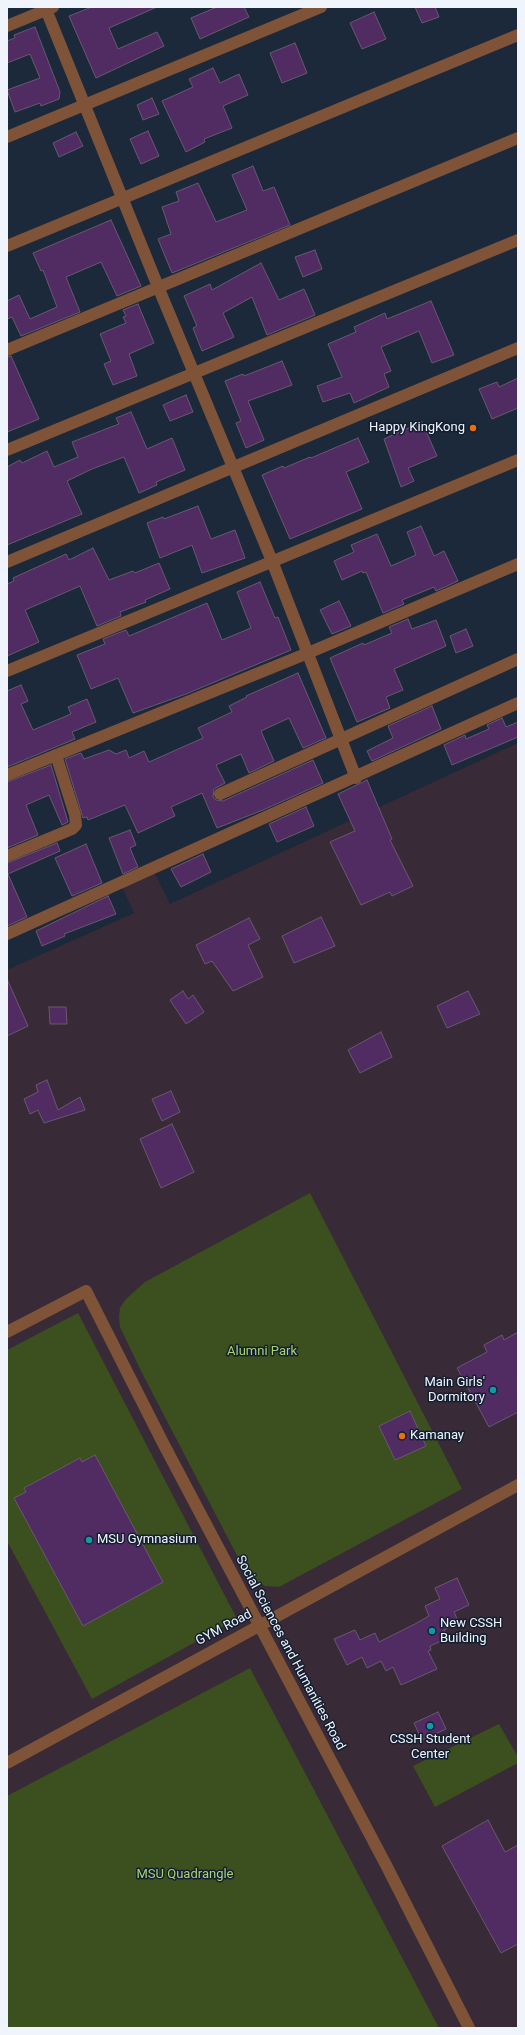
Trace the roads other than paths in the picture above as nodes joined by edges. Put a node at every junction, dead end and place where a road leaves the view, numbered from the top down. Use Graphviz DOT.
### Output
graph roads {
  1 [pos="321,7"];
  2 [pos="49,8"];
  3 [pos="7,26"];
  4 [pos="518,35"];
  5 [pos="86,105"];
  6 [pos="7,137"];
  7 [pos="518,138"];
  8 [pos="122,198"];
  9 [pos="518,240"];
  10 [pos="7,246"];
  11 [pos="159,288"];
  12 [pos="518,348"];
  13 [pos="7,350"];
  14 [pos="194,372"];
  15 [pos="7,450"];
  16 [pos="518,460"];
  17 [pos="233,467"];
  18 [pos="272,561"];
  19 [pos="7,562"];
  20 [pos="518,564"];
  21 [pos="308,653"];
  22 [pos="518,659"];
  23 [pos="7,671"];
  24 [pos="518,703"];
  25 [pos="339,739"];
  26 [pos="56,755"];
  27 [pos="7,775"];
  28 [pos="356,778"];
  29 [pos="220,794"];
  30 [pos="7,856"];
  31 [pos="7,934"];
  32 [pos="7,1332"];
  33 [pos="518,1484"];
  34 [pos="260,1625"];
  35 [pos="7,1763"];
  36 [pos="469,2028"];
  1 -- 5 [label="street"];
  2 -- 3 [label="street"];
  2 -- 5 [label="street"];
  4 -- 8 [label="street"];
  5 -- 6 [label="street"];
  5 -- 8 [label="street"];
  7 -- 11 [label="street"];
  8 -- 10 [label="street"];
  8 -- 11 [label="street"];
  9 -- 14 [label="street"];
  11 -- 13 [label="street"];
  11 -- 14 [label="street"];
  12 -- 17 [label="street"];
  14 -- 15 [label="street"];
  14 -- 17 [label="street"];
  16 -- 18 [label="street"];
  17 -- 18 [label="street"];
  17 -- 19 [label="street"];
  18 -- 21 [label="street"];
  18 -- 23 [label="street"];
  20 -- 21 [label="street"];
  21 -- 25 [label="street"];
  21 -- 26 [label="street"];
  22 -- 25 [label="street"];
  24 -- 28 [label="street"];
  25 -- 28 [label="street"];
  25 -- 29 [label="street"];
  26 -- 27 [label="street"];
  26 -- 30 [label="street"];
  28 -- 31 [label="street"];
  32 -- 34 [label="street, Social Sciences and Humanities Road"];
  33 -- 34 [label="street, GYM Road"];
  34 -- 35 [label="street, GYM Road"];
  34 -- 36 [label="street, Social Sciences and Humanities Road"];
}
